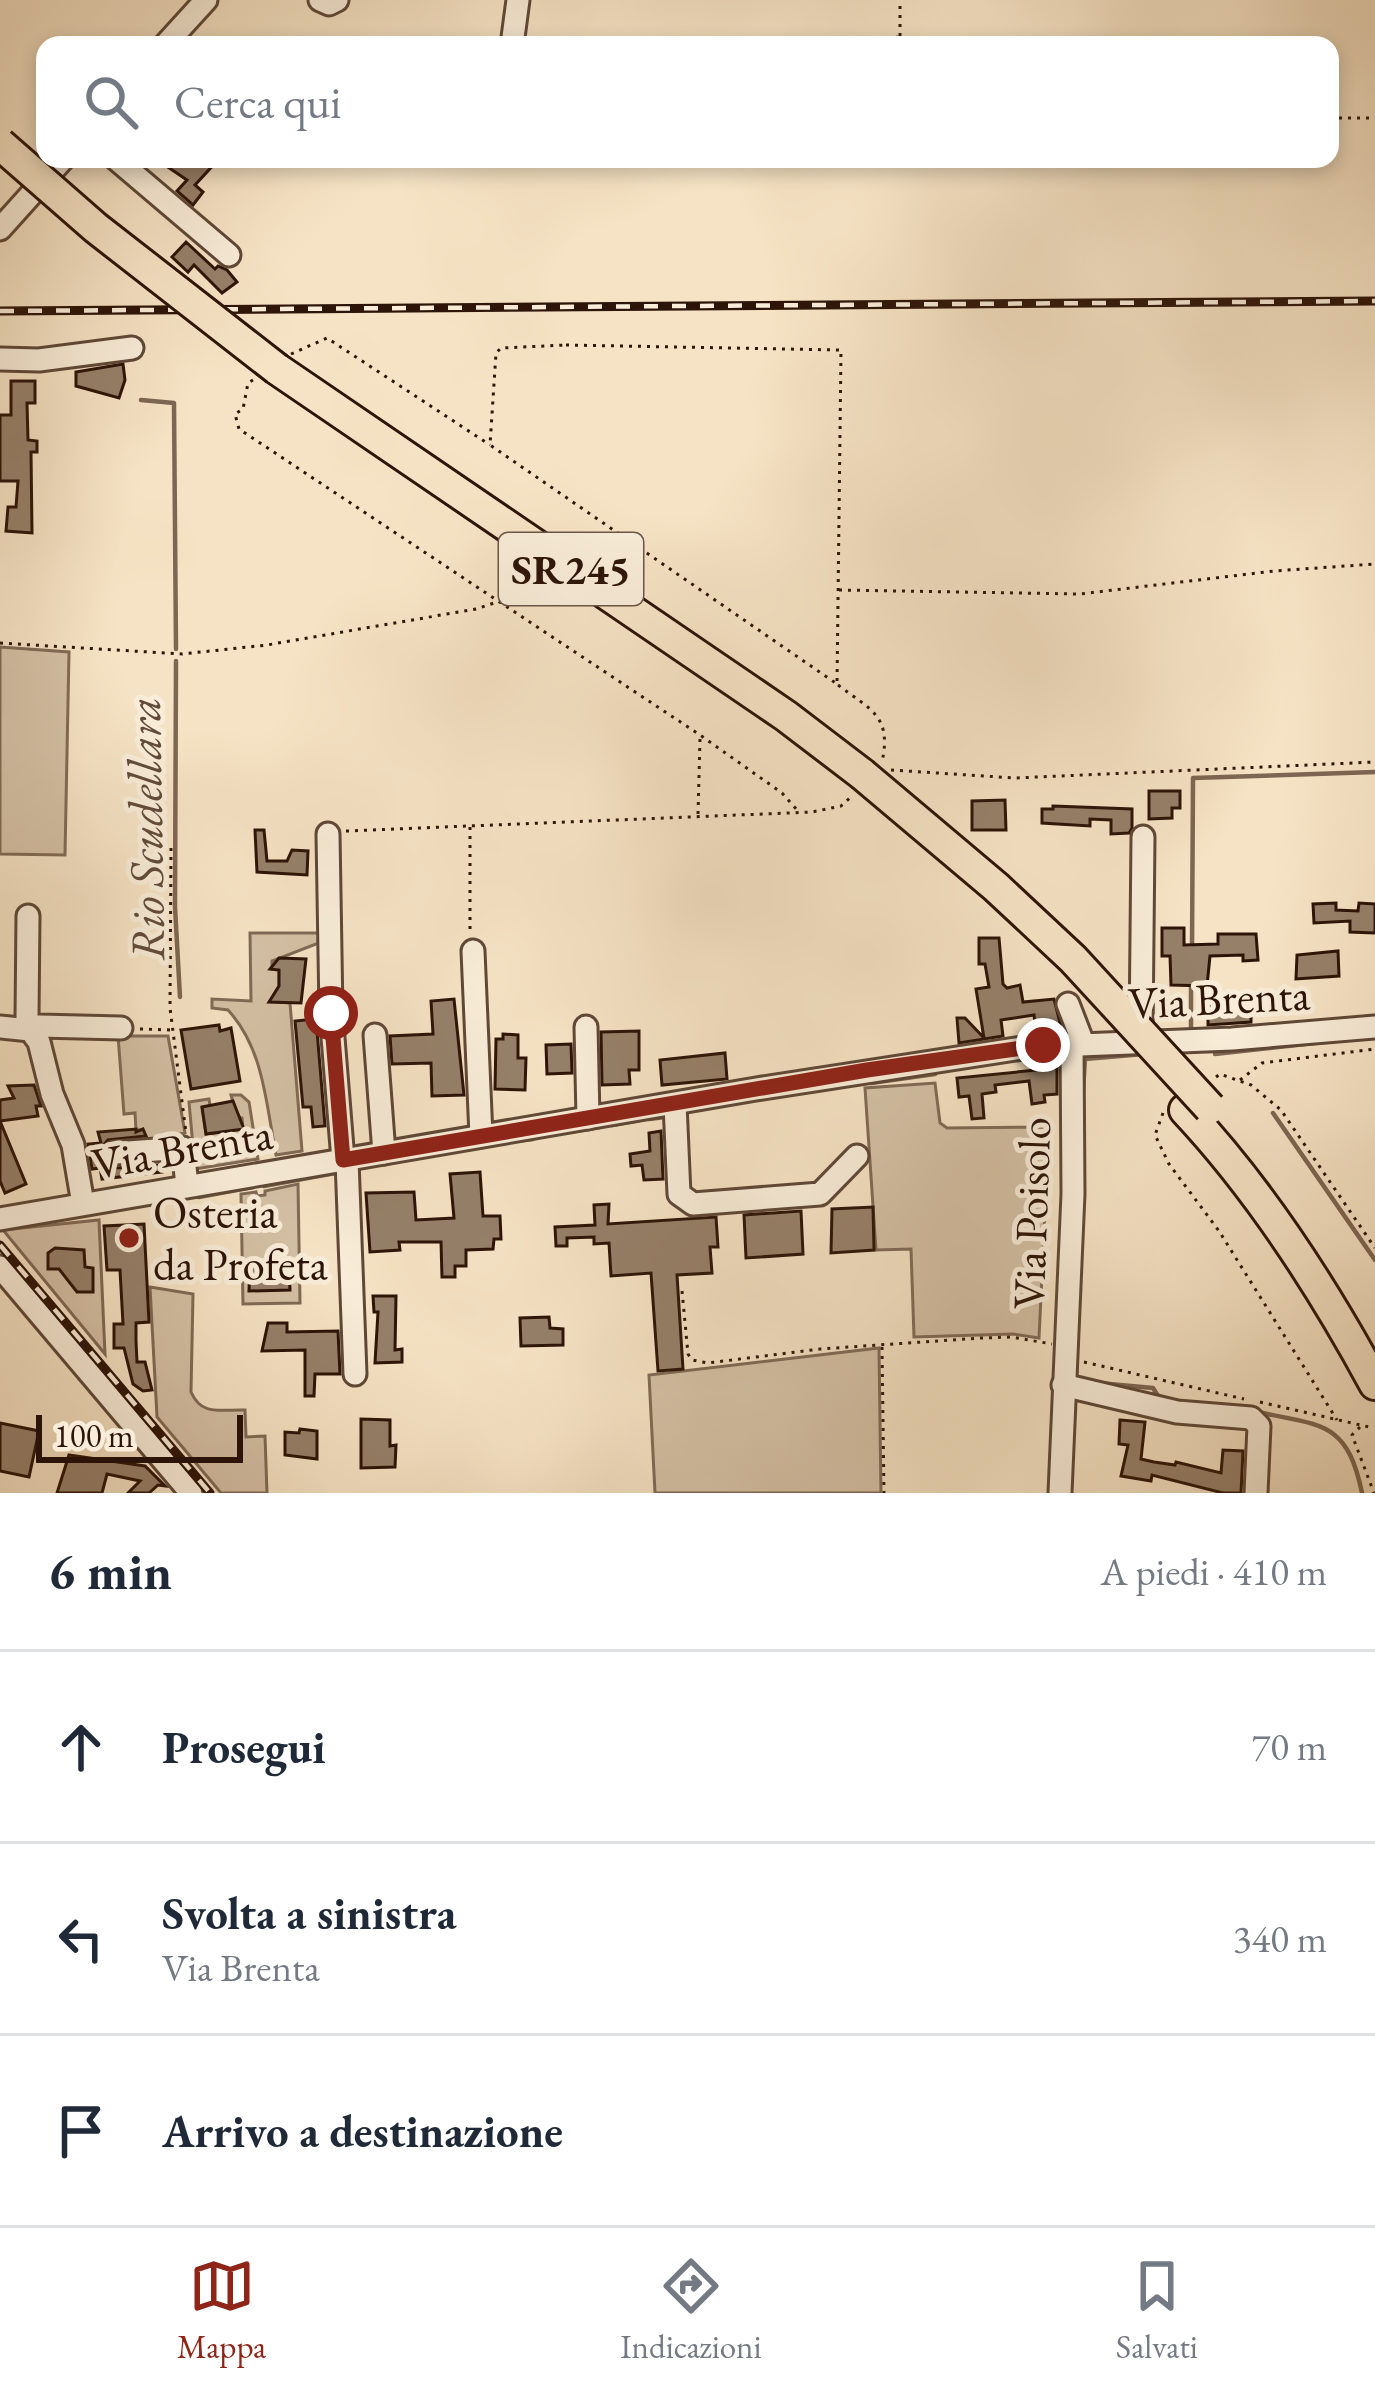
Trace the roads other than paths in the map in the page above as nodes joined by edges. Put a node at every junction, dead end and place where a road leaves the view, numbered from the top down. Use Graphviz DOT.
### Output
graph roads {
  1 [pos="206,0"];
  2 [pos="320,0"];
  3 [pos="337,0"];
  4 [pos="518,0"];
  5 [pos="174,36"];
  6 [pos="513,36"];
  7 [pos="0,145"];
  8 [pos="56,168"];
  9 [pos="127,168"];
  10 [pos="0,173"];
  11 [pos="0,229"];
  12 [pos="229,255"];
  13 [pos="132,348"];
  14 [pos="0,358"];
  15 [pos="273,370"];
  16 [pos="328,834"];
  17 [pos="1143,837"];
  18 [pos="28,916"];
  19 [pos="473,951"];
  20 [pos="1068,1004"];
  21 [pos="0,1027"];
  22 [pos="586,1027"];
  23 [pos="1375,1027"];
  24 [pos="121,1028"];
  25 [pos="30,1030"];
  26 [pos="376,1035"];
  27 [pos="1141,1041"];
  28 [pos="1078,1044"];
  29 [pos="675,1104"];
  30 [pos="1197,1109"];
  31 [pos="588,1118"];
  32 [pos="478,1137"];
  33 [pos="115,1153"];
  34 [pos="384,1153"];
  35 [pos="857,1156"];
  36 [pos="345,1160"];
  37 [pos="187,1186"];
  38 [pos="83,1204"];
  39 [pos="0,1219"];
  40 [pos="0,1267"];
  41 [pos="1375,1341"];
  42 [pos="355,1374"];
  43 [pos="1375,1384"];
  44 [pos="1063,1385"];
  45 [pos="181,1488"];
  46 [pos="1060,1493"];
  47 [pos="1256,1493"];
  1 -- 5 [label="street"];
  2 -- 3 [label="street"];
  4 -- 6 [label="street"];
  7 -- 15 [label="highway, SR245, bridge"];
  8 -- 11 [label="street"];
  9 -- 12 [label="street"];
  10 -- 15 [label="highway, SR245"];
  13 -- 14 [label="street"];
  15 -- 30 [label="highway, SR245, bridge"];
  16 -- 36 [label="street"];
  17 -- 27 [label="street"];
  18 -- 25 [label="street"];
  19 -- 32 [label="street"];
  20 -- 28 [label="street"];
  21 -- 25 [label="street"];
  22 -- 31 [label="street"];
  23 -- 27 [label="street, Via Brenta"];
  24 -- 25 [label="street"];
  25 -- 38 [label="street"];
  26 -- 34 [label="street"];
  27 -- 28 [label="street, Via Brenta"];
  28 -- 29 [label="street, Via Brenta"];
  28 -- 44 [label="street, Via Poisolo"];
  29 -- 31 [label="street, Via Brenta"];
  29 -- 35 [label="street"];
  30 -- 41 [label="highway, SR245"];
  30 -- 43 [label="highway, SR245"];
  31 -- 32 [label="street, Via Brenta"];
  32 -- 34 [label="street, Via Brenta"];
  33 -- 37 [label="street"];
  34 -- 36 [label="street, Via Brenta"];
  36 -- 37 [label="street, Via Brenta"];
  36 -- 42 [label="street"];
  37 -- 38 [label="street, Via Brenta"];
  38 -- 39 [label="street, Via Brenta"];
  40 -- 45 [label="street"];
  44 -- 46 [label="street, Via Poisolo"];
  44 -- 47 [label="street"];
}
